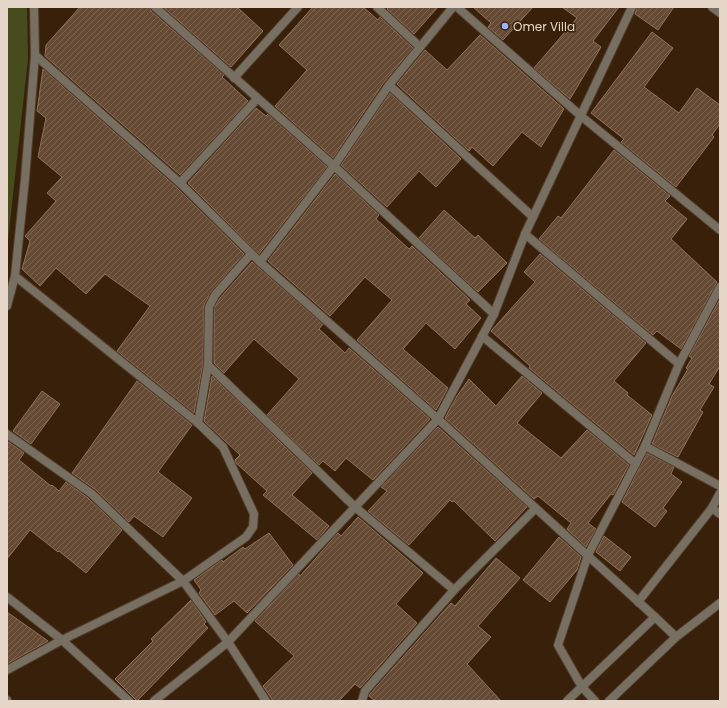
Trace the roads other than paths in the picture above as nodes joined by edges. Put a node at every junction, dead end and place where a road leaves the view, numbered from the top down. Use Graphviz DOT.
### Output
graph roads {
  1 [pos="34,7"];
  2 [pos="155,7"];
  3 [pos="298,7"];
  4 [pos="377,7"];
  5 [pos="453,7"];
  6 [pos="457,7"];
  7 [pos="632,7"];
  8 [pos="712,7"];
  9 [pos="720,13"];
  10 [pos="420,47"];
  11 [pos="36,55"];
  12 [pos="234,78"];
  13 [pos="389,85"];
  14 [pos="257,99"];
  15 [pos="581,116"];
  16 [pos="334,166"];
  17 [pos="180,184"];
  18 [pos="533,217"];
  19 [pos="720,230"];
  20 [pos="525,234"];
  21 [pos="251,254"];
  22 [pos="260,262"];
  23 [pos="15,276"];
  24 [pos="720,287"];
  25 [pos="7,306"];
  26 [pos="494,314"];
  27 [pos="482,336"];
  28 [pos="679,364"];
  29 [pos="208,365"];
  30 [pos="438,418"];
  31 [pos="198,423"];
  32 [pos="7,434"];
  33 [pos="645,446"];
  34 [pos="636,464"];
  35 [pos="720,486"];
  36 [pos="720,492"];
  37 [pos="355,507"];
  38 [pos="712,508"];
  39 [pos="535,509"];
  40 [pos="720,514"];
  41 [pos="588,555"];
  42 [pos="183,581"];
  43 [pos="454,590"];
  44 [pos="7,597"];
  45 [pos="638,602"];
  46 [pos="720,602"];
  47 [pos="655,617"];
  48 [pos="676,637"];
  49 [pos="62,640"];
  50 [pos="228,642"];
  51 [pos="7,670"];
  52 [pos="582,687"];
  53 [pos="129,701"];
  54 [pos="154,701"];
  55 [pos="266,701"];
  56 [pos="362,701"];
  57 [pos="567,701"];
  58 [pos="595,701"];
  59 [pos="609,701"];
  1 -- 11 [label="street"];
  2 -- 12 [label="street"];
  3 -- 12 [label="street"];
  4 -- 10 [label="street"];
  5 -- 10 [label="street"];
  6 -- 15 [label="street"];
  7 -- 15 [label="street"];
  8 -- 9 [label="street"];
  10 -- 13 [label="street"];
  11 -- 17 [label="street"];
  11 -- 23 [label="street"];
  12 -- 14 [label="street"];
  13 -- 16 [label="street"];
  13 -- 18 [label="street"];
  14 -- 16 [label="street"];
  14 -- 17 [label="street"];
  15 -- 18 [label="street"];
  15 -- 19 [label="street"];
  16 -- 22 [label="street"];
  16 -- 26 [label="street"];
  17 -- 21 [label="street"];
  18 -- 20 [label="street"];
  20 -- 26 [label="street"];
  20 -- 28 [label="street"];
  21 -- 22 [label="street"];
  21 -- 29 [label="street"];
  22 -- 30 [label="street"];
  23 -- 25 [label="street"];
  23 -- 31 [label="street"];
  24 -- 28 [label="street"];
  26 -- 27 [label="street"];
  27 -- 30 [label="street"];
  27 -- 34 [label="street"];
  28 -- 33 [label="street"];
  29 -- 31 [label="street"];
  29 -- 37 [label="street"];
  30 -- 37 [label="street"];
  30 -- 39 [label="street"];
  31 -- 42 [label="street"];
  32 -- 42 [label="street"];
  33 -- 34 [label="street"];
  33 -- 35 [label="street"];
  34 -- 41 [label="street"];
  36 -- 38 [label="street"];
  37 -- 43 [label="street"];
  37 -- 50 [label="street"];
  38 -- 40 [label="street"];
  38 -- 45 [label="street"];
  39 -- 41 [label="street"];
  39 -- 43 [label="street"];
  41 -- 45 [label="street"];
  41 -- 52 [label="street"];
  42 -- 49 [label="street"];
  42 -- 50 [label="street"];
  43 -- 56 [label="street"];
  44 -- 49 [label="street"];
  45 -- 47 [label="street"];
  46 -- 48 [label="street"];
  47 -- 48 [label="street"];
  47 -- 52 [label="street"];
  48 -- 59 [label="street"];
  49 -- 51 [label="street"];
  49 -- 53 [label="street"];
  50 -- 54 [label="street"];
  50 -- 55 [label="street"];
  52 -- 57 [label="street"];
  52 -- 58 [label="street"];
}
